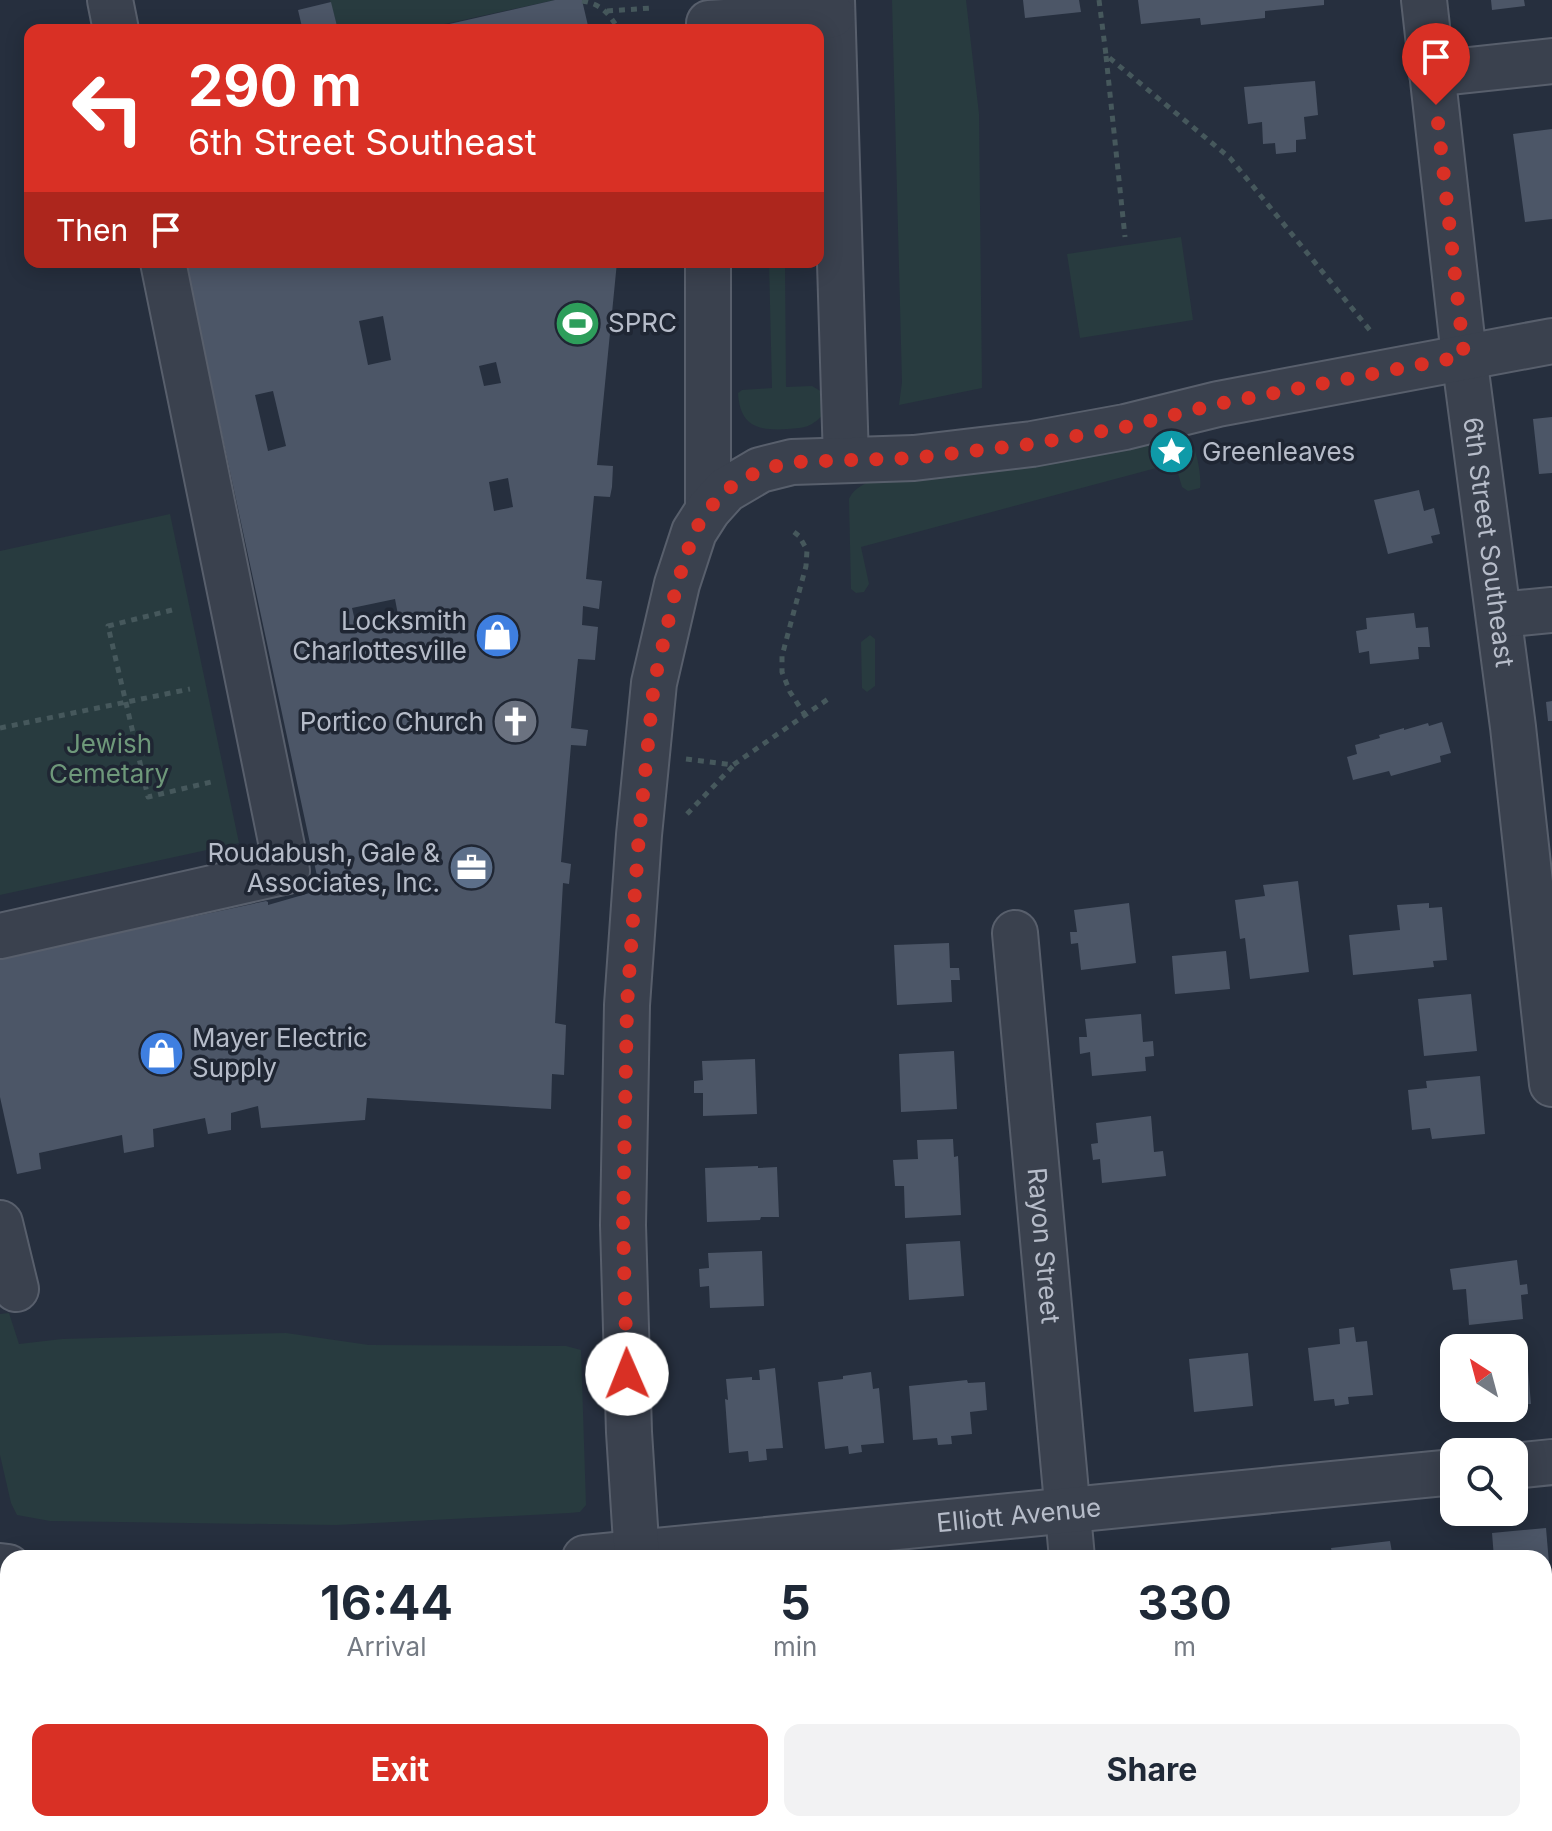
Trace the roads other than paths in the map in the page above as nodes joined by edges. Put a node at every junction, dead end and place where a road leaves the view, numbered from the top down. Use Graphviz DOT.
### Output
graph roads {
  1 [pos="110,0"];
  2 [pos="1424,0"];
  3 [pos="832,8"];
  4 [pos="115,24"];
  5 [pos="709,24"];
  6 [pos="1552,61"];
  7 [pos="1432,74"];
  8 [pos="164,268"];
  9 [pos="708,268"];
  10 [pos="1552,341"];
  11 [pos="1464,356"];
  12 [pos="846,460"];
  13 [pos="708,510"];
  14 [pos="1552,610"];
  15 [pos="1499,615"];
  16 [pos="1541,889"];
  17 [pos="1015,933"];
  18 [pos="0,936"];
  19 [pos="1552,1084"];
  20 [pos="0,1223"];
  21 [pos="16,1289"];
  22 [pos="1552,1462"];
  23 [pos="1528,1465"];
  24 [pos="1440,1473"];
  25 [pos="1068,1509"];
  26 [pos="637,1550"];
  27 [pos="692,1550"];
  28 [pos="1071,1550"];
  1 -- 4 [label="street"];
  2 -- 7 [label="street, 6th Street Southeast"];
  3 -- 5 [label="street"];
  3 -- 12 [label="street"];
  6 -- 7 [label="street"];
  7 -- 11 [label="street, 6th Street Southeast"];
  8 -- 18 [label="street"];
  9 -- 13 [label="street"];
  10 -- 11 [label="street"];
  11 -- 12 [label="street"];
  11 -- 15 [label="street, 6th Street Southeast"];
  12 -- 13 [label="street"];
  13 -- 26 [label="street"];
  14 -- 15 [label="street"];
  15 -- 16 [label="street, 6th Street Southeast"];
  16 -- 19 [label="street, 6th Street Southeast"];
  17 -- 25 [label="street, Rayon Street"];
  20 -- 21 [label="street"];
  22 -- 23 [label="street"];
  24 -- 25 [label="street, Elliott Avenue"];
  25 -- 27 [label="street, Elliott Avenue"];
  25 -- 28 [label="street, Rayon Street"];
}
